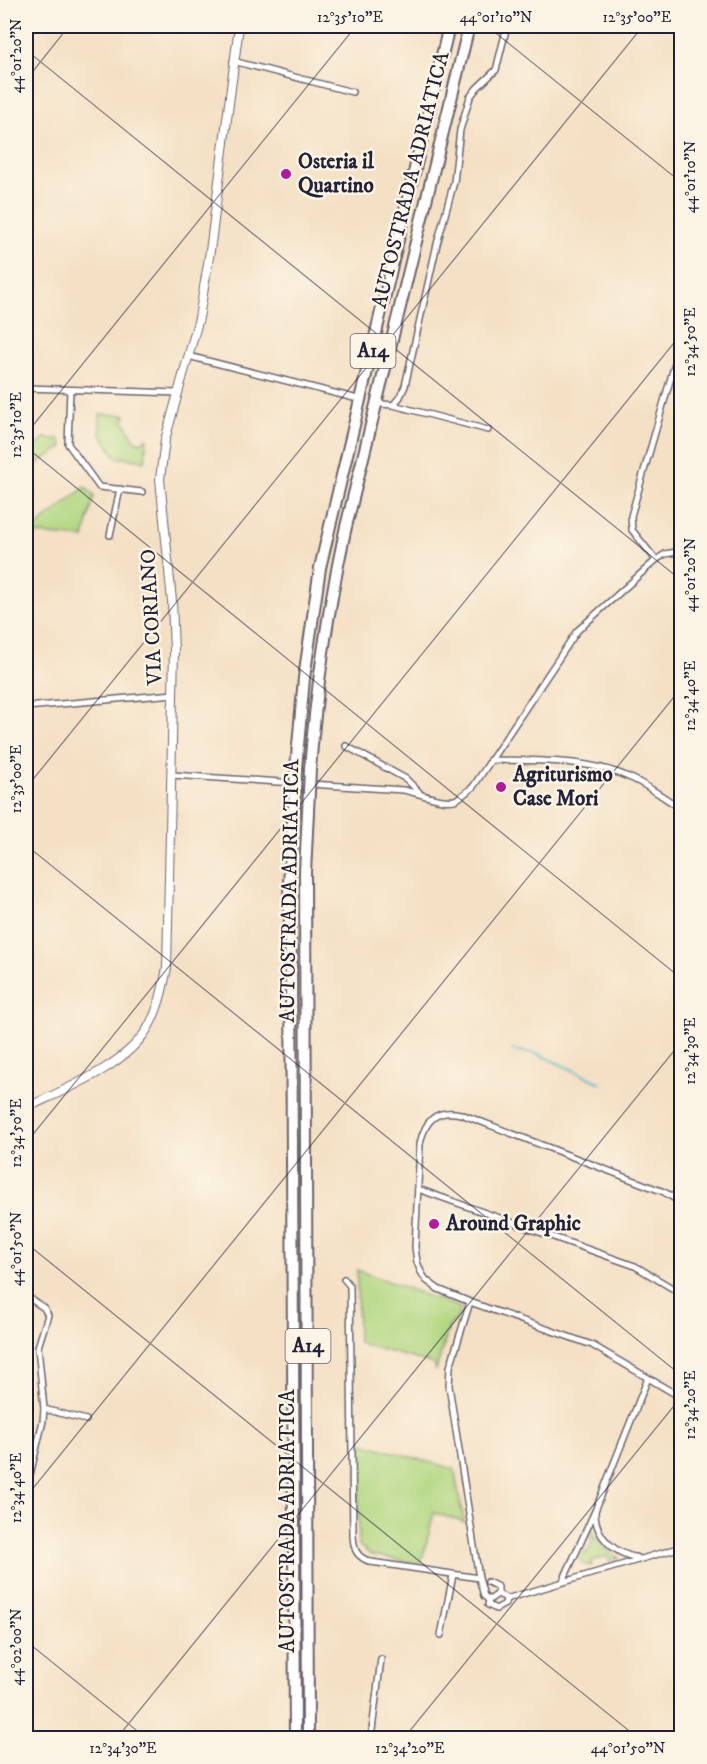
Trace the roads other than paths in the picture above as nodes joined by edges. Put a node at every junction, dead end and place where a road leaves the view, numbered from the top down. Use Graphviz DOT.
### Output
graph roads {
  1 [pos="239,26"];
  2 [pos="449,26"];
  3 [pos="469,26"];
  4 [pos="507,26"];
  5 [pos="233,61"];
  6 [pos="352,92"];
  7 [pos="681,339"];
  8 [pos="188,357"];
  9 [pos="26,388"];
  10 [pos="70,390"];
  11 [pos="178,393"];
  12 [pos="354,398"];
  13 [pos="381,404"];
  14 [pos="393,405"];
  15 [pos="488,429"];
  16 [pos="120,489"];
  17 [pos="142,492"];
  18 [pos="110,536"];
  19 [pos="681,551"];
  20 [pos="657,560"];
  21 [pos="174,694"];
  22 [pos="26,707"];
  23 [pos="346,746"];
  24 [pos="490,760"];
  25 [pos="172,775"];
  26 [pos="421,793"];
  27 [pos="681,809"];
  28 [pos="26,1108"];
  29 [pos="418,1189"];
  30 [pos="681,1203"];
  31 [pos="344,1279"];
  32 [pos="681,1294"];
  33 [pos="26,1296"];
  34 [pos="470,1302"];
  35 [pos="648,1378"];
  36 [pos="681,1398"];
  37 [pos="44,1409"];
  38 [pos="86,1420"];
  39 [pos="26,1491"];
  40 [pos="595,1511"];
  41 [pos="681,1547"];
  42 [pos="640,1558"];
  43 [pos="453,1575"];
  44 [pos="479,1578"];
  45 [pos="563,1581"];
  46 [pos="488,1582"];
  47 [pos="498,1594"];
  48 [pos="506,1599"];
  49 [pos="489,1600"];
  50 [pos="441,1635"];
  51 [pos="381,1659"];
  52 [pos="295,1738"];
  53 [pos="308,1738"];
  54 [pos="371,1738"];
  1 -- 5 [label="main road, VIA CORIANO"];
  2 -- 52 [label="highway, AUTOSTRADA ADRIATICA / A14, bridge"];
  3 -- 53 [label="highway, AUTOSTRADA ADRIATICA / A14, bridge"];
  4 -- 14 [label="street"];
  5 -- 6 [label="street"];
  5 -- 8 [label="main road, VIA CORIANO"];
  7 -- 20 [label="street"];
  8 -- 11 [label="main road, VIA CORIANO"];
  8 -- 12 [label="street"];
  9 -- 10 [label="street"];
  10 -- 11 [label="street"];
  10 -- 16 [label="street"];
  11 -- 21 [label="main road, VIA CORIANO"];
  13 -- 14 [label="street"];
  14 -- 15 [label="street"];
  16 -- 17 [label="street"];
  16 -- 18 [label="street"];
  19 -- 20 [label="street"];
  20 -- 24 [label="street"];
  21 -- 22 [label="street"];
  21 -- 25 [label="main road, VIA CORIANO"];
  23 -- 26 [label="street"];
  24 -- 26 [label="street"];
  24 -- 27 [label="street"];
  25 -- 26 [label="street"];
  25 -- 28 [label="main road, VIA CORIANO"];
  29 -- 30 [label="street"];
  29 -- 32 [label="street"];
  29 -- 34 [label="street"];
  31 -- 43 [label="street"];
  33 -- 37 [label="street"];
  34 -- 35 [label="street"];
  34 -- 44 [label="street"];
  35 -- 36 [label="street"];
  35 -- 40 [label="street"];
  37 -- 38 [label="street"];
  37 -- 39 [label="street"];
  40 -- 42 [label="street"];
  40 -- 45 [label="street"];
  41 -- 42 [label="street"];
  42 -- 45 [label="street"];
  43 -- 44 [label="street"];
  43 -- 50 [label="street"];
  44 -- 49 [label="street"];
  45 -- 48 [label="street"];
  46 -- 47 [label="street"];
  47 -- 48 [label="street"];
  47 -- 49 [label="street"];
  48 -- 49 [label="street"];
  51 -- 54 [label="street"];
}
